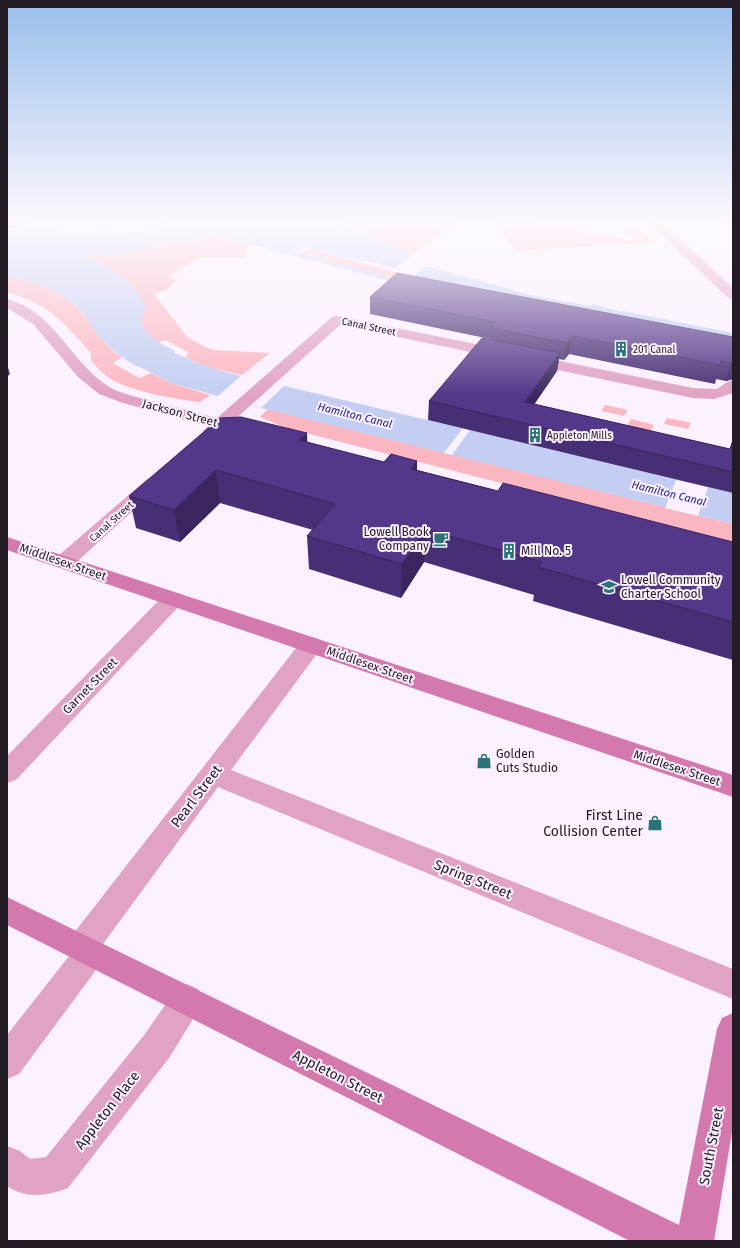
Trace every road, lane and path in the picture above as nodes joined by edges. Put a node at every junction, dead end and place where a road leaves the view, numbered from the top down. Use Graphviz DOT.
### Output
graph roads {
  1 [pos="717,280"];
  2 [pos="733,295"];
  3 [pos="7,303"];
  4 [pos="733,385"];
  5 [pos="220,424"];
  6 [pos="260,434"];
  7 [pos="198,443"];
  8 [pos="163,474"];
  9 [pos="7,543"];
  10 [pos="64,562"];
  11 [pos="173,599"];
  12 [pos="311,645"];
  13 [pos="7,773"];
  14 [pos="212,774"];
  15 [pos="733,786"];
  16 [pos="7,910"];
  17 [pos="86,950"];
  18 [pos="733,984"];
  19 [pos="187,1000"];
  20 [pos="733,1029"];
  21 [pos="7,1062"];
  22 [pos="7,1164"];
  23 [pos="670,1241"];
  24 [pos="695,1241"];
  1 -- 2 [label="street"];
  3 -- 5 [label="street, Jackson Street"];
  4 -- 5 [label="street, Canal Street"];
  5 -- 6 [label="street, Jackson Street"];
  5 -- 7 [label="street, Canal Street"];
  8 -- 10 [label="street, Canal Street"];
  9 -- 10 [label="main road, Middlesex Street"];
  10 -- 11 [label="main road, Middlesex Street"];
  11 -- 12 [label="main road, Middlesex Street"];
  11 -- 13 [label="street, Garnet Street"];
  12 -- 14 [label="street, Pearl Street"];
  12 -- 15 [label="main road, Middlesex Street"];
  14 -- 17 [label="street, Pearl Street"];
  14 -- 18 [label="street, Spring Street"];
  16 -- 17 [label="main road, Appleton Street"];
  17 -- 19 [label="main road, Appleton Street"];
  17 -- 21 [label="street"];
  19 -- 22 [label="street, Appleton Place"];
  19 -- 23 [label="main road, Appleton Street"];
  20 -- 24 [label="main road, South Street"];
}
